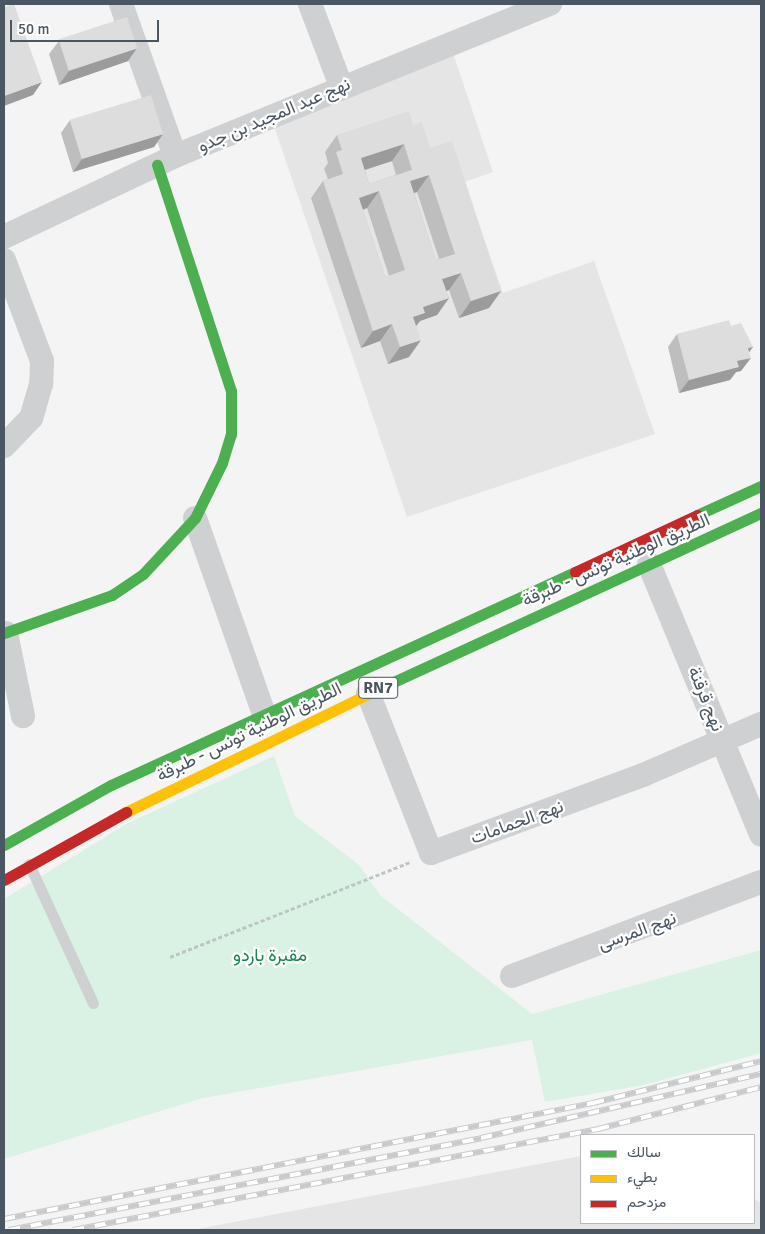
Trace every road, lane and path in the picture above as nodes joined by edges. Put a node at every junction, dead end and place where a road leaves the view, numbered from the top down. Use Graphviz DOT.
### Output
graph roads {
  1 [pos="120,4"];
  2 [pos="310,4"];
  3 [pos="550,4"];
  4 [pos="341,86"];
  5 [pos="166,160"];
  6 [pos="4,237"];
  7 [pos="4,260"];
  8 [pos="4,446"];
  9 [pos="761,486"];
  10 [pos="761,513"];
  11 [pos="195,518"];
  12 [pos="649,564"];
  13 [pos="5,633"];
  14 [pos="368,693"];
  15 [pos="264,714"];
  16 [pos="23,716"];
  17 [pos="761,724"];
  18 [pos="723,741"];
  19 [pos="26,831"];
  20 [pos="761,835"];
  21 [pos="4,838"];
  22 [pos="4,845"];
  23 [pos="431,853"];
  24 [pos="29,864"];
  25 [pos="4,880"];
  26 [pos="761,882"];
  27 [pos="170,958"];
  28 [pos="512,976"];
  29 [pos="93,1002"];
  1 -- 5 [label="street"];
  2 -- 4 [label="street"];
  3 -- 4 [label="street, نهج عبد المجيد بن جدو"];
  4 -- 5 [label="street, نهج عبد المجيد بن جدو"];
  5 -- 6 [label="street, نهج عبد المجيد بن جدو"];
  5 -- 11 [label="main road"];
  7 -- 8 [label="street"];
  9 -- 15 [label="main road, الطريق الوطنية تونس - طبرقة / RN7"];
  10 -- 12 [label="main road, الطريق الوطنية تونس - طبرقة / RN7"];
  11 -- 13 [label="main road"];
  11 -- 15 [label="street"];
  12 -- 14 [label="main road, الطريق الوطنية تونس - طبرقة / RN7"];
  12 -- 18 [label="street, نهج قرقنة"];
  13 -- 16 [label="street"];
  14 -- 23 [label="street"];
  14 -- 24 [label="main road, الطريق الوطنية تونس - طبرقة / RN7"];
  15 -- 19 [label="main road, الطريق الوطنية تونس - طبرقة / RN7"];
  17 -- 18 [label="street, نهج الحمامات"];
  18 -- 20 [label="street, نهج قرقنة"];
  18 -- 23 [label="street, نهج الحمامات"];
  19 -- 21 [label="street"];
  19 -- 22 [label="main road, الطريق الوطنية تونس - طبرقة / RN7"];
  23 -- 27 [label="path"];
  24 -- 25 [label="main road, الطريق الوطنية تونس - طبرقة / RN7"];
  24 -- 29 [label="lane"];
  26 -- 28 [label="street, نهج المرسى"];
}
